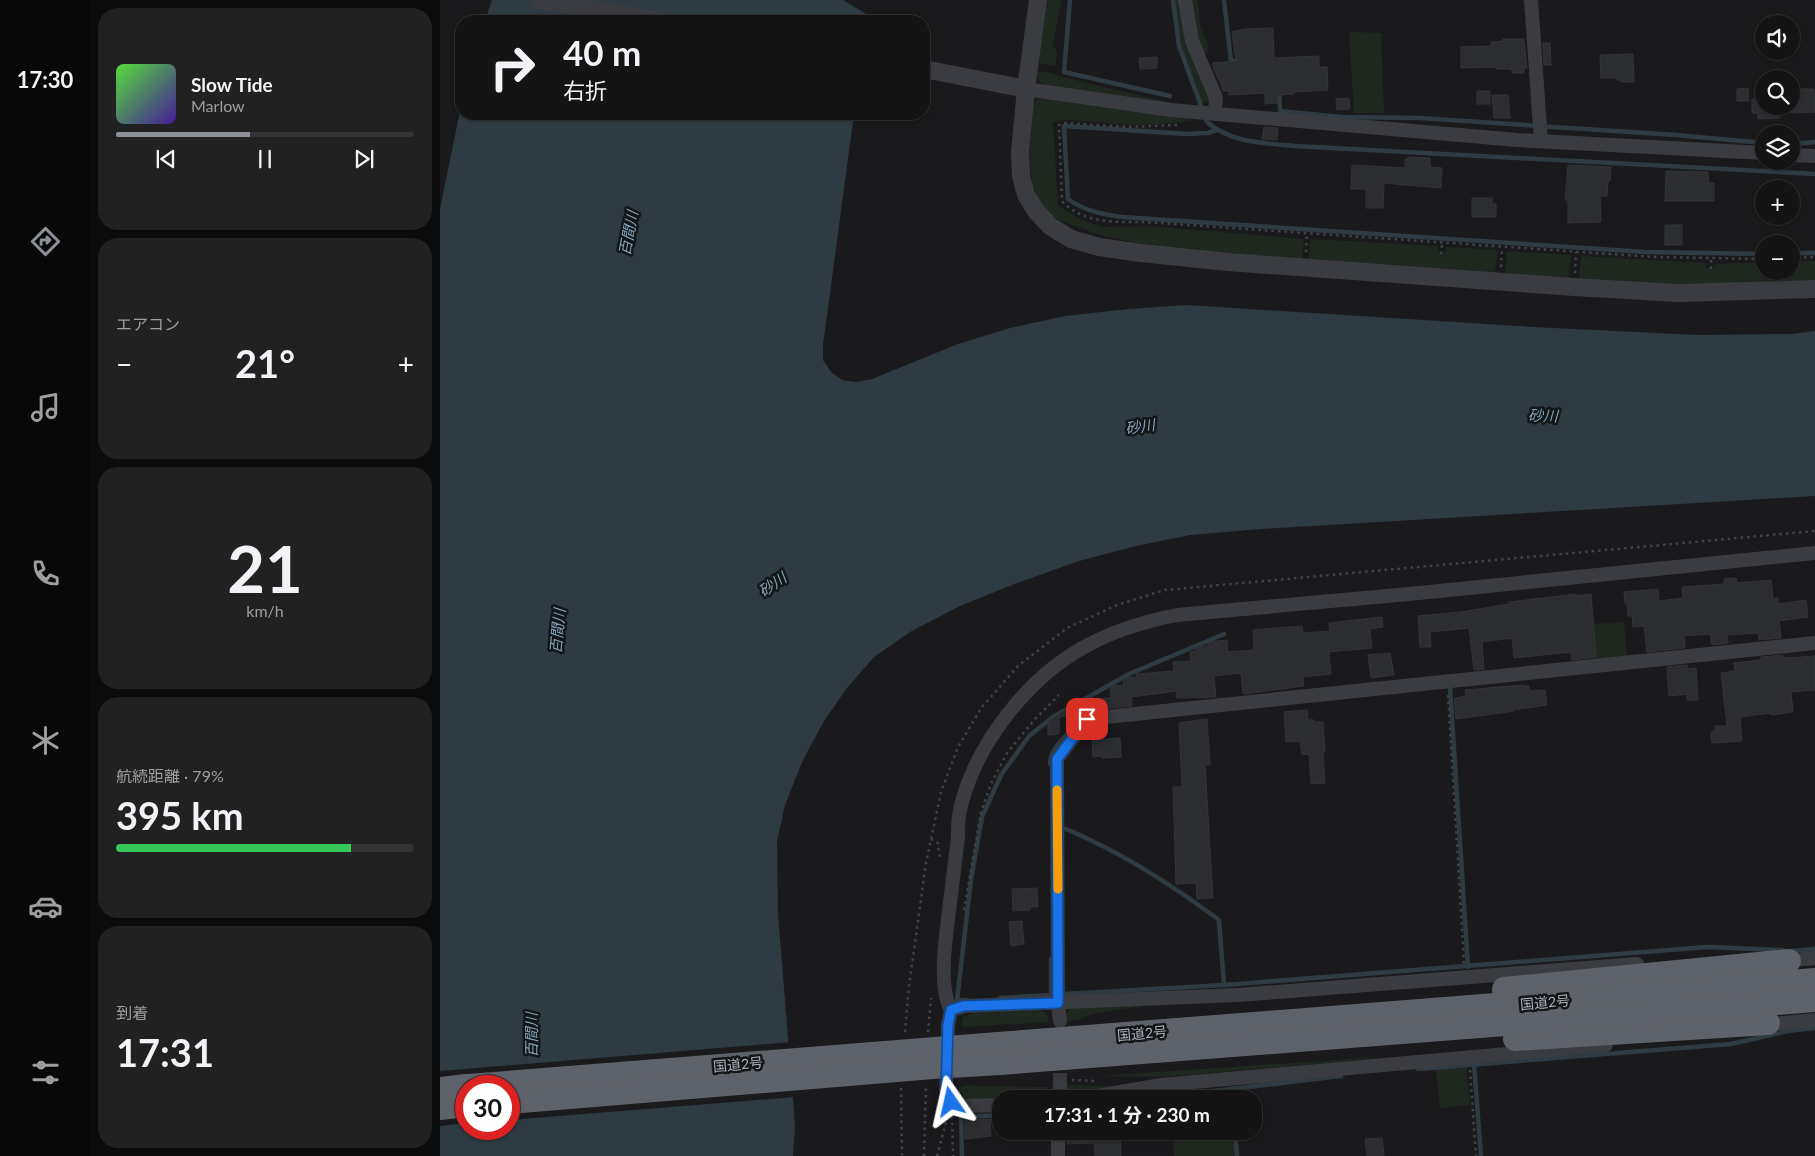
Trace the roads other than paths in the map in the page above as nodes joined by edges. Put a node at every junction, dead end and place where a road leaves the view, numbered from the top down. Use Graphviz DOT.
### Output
graph roads {
  1 [pos="540,0"];
  2 [pos="1038,0"];
  3 [pos="1184,0"];
  4 [pos="1531,0"];
  5 [pos="624,15"];
  6 [pos="930,70"];
  7 [pos="1026,88"];
  8 [pos="1208,113"];
  9 [pos="1540,131"];
  10 [pos="1755,152"];
  11 [pos="1800,155"];
  12 [pos="1815,156"];
  13 [pos="1815,289"];
  14 [pos="1815,553"];
  15 [pos="1815,642"];
  16 [pos="1815,958"];
  17 [pos="1789,961"];
  18 [pos="1815,980"];
  19 [pos="1815,1000"];
  20 [pos="1058,1003"];
  21 [pos="951,1010"];
  22 [pos="1815,1020"];
  23 [pos="1060,1022"];
  24 [pos="1768,1023"];
  25 [pos="1105,1036"];
  26 [pos="1270,1042"];
  27 [pos="999,1053"];
  28 [pos="520,1083"];
  29 [pos="455,1087"];
  30 [pos="440,1089"];
  31 [pos="1134,1090"];
  32 [pos="520,1101"];
  33 [pos="992,1105"];
  34 [pos="455,1106"];
  35 [pos="440,1108"];
  36 [pos="1058,1140"];
  37 [pos="1058,1156"];
  1 -- 5 [label="street"];
  2 -- 7 [label="street"];
  3 -- 8 [label="street"];
  4 -- 9 [label="street"];
  6 -- 7 [label="street"];
  7 -- 8 [label="street"];
  7 -- 13 [label="street"];
  8 -- 9 [label="street"];
  9 -- 10 [label="street"];
  11 -- 12 [label="street"];
  14 -- 21 [label="street"];
  15 -- 20 [label="street"];
  16 -- 17 [label="street"];
  17 -- 20 [label="street"];
  17 -- 25 [label="highway"];
  18 -- 25 [label="highway, 国道2号"];
  19 -- 26 [label="highway, 国道2号"];
  20 -- 21 [label="street"];
  20 -- 23 [label="street"];
  21 -- 33 [label="street"];
  22 -- 24 [label="street"];
  24 -- 26 [label="highway"];
  24 -- 31 [label="street"];
  25 -- 27 [label="highway, 国道2号"];
  26 -- 27 [label="highway, 国道2号"];
  27 -- 28 [label="highway, 国道2号, bridge"];
  27 -- 32 [label="highway, 国道2号, bridge"];
  29 -- 30 [label="highway, 国道2号"];
  34 -- 35 [label="highway"];
  36 -- 37 [label="street"];
}
